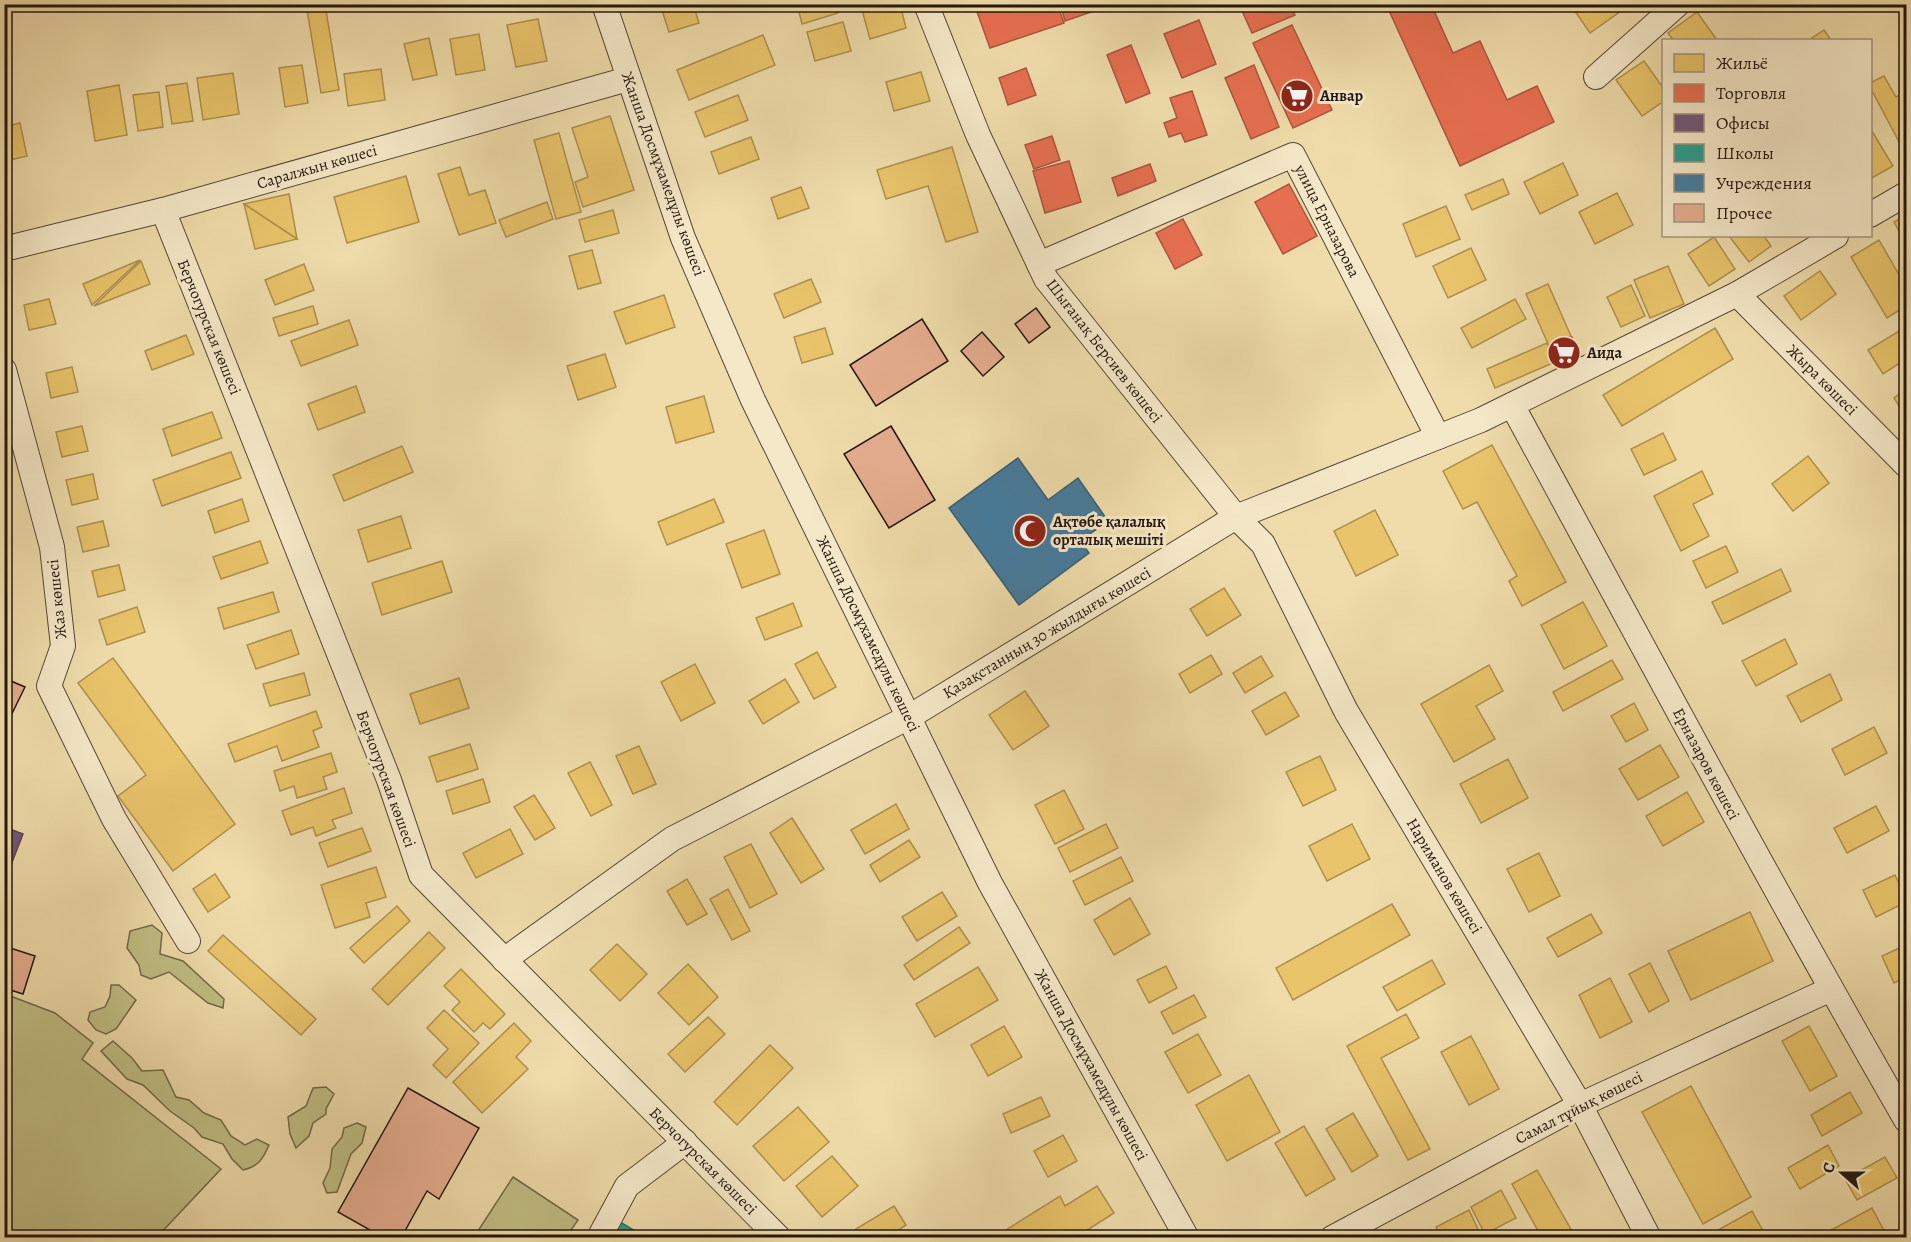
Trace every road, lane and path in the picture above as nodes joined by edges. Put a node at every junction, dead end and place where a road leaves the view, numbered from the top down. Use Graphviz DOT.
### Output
graph roads {
  1 [pos="604,4"];
  2 [pos="926,4"];
  3 [pos="1678,4"];
  4 [pos="1596,77"];
  5 [pos="628,79"];
  6 [pos="1906,194"];
  7 [pos="163,210"];
  8 [pos="1872,214"];
  9 [pos="1834,237"];
  10 [pos="4,249"];
  11 [pos="1039,264"];
  12 [pos="1737,294"];
  13 [pos="4,370"];
  14 [pos="1512,405"];
  15 [pos="1438,437"];
  16 [pos="1906,465"];
  17 [pos="1236,517"];
  18 [pos="909,717"];
  19 [pos="188,941"];
  20 [pos="504,960"];
  21 [pos="1831,989"];
  22 [pos="1580,1105"];
  23 [pos="1906,1120"];
  24 [pos="685,1142"];
  25 [pos="598,1238"];
  26 [pos="779,1238"];
  27 [pos="1187,1238"];
  28 [pos="1332,1238"];
  29 [pos="1649,1238"];
  1 -- 5 [label="street, Жанша Досмұхамедұлы көшесі"];
  2 -- 11 [label="street, Шығанақ Берсиев көшесі"];
  3 -- 4 [label="street"];
  5 -- 7 [label="street, Саралжын көшесі"];
  5 -- 18 [label="street, Жанша Досмұхамедұлы көшесі"];
  6 -- 8 [label="street"];
  7 -- 10 [label="street, Саралжын көшесі"];
  7 -- 20 [label="street, Берчогурская көшесі"];
  9 -- 12 [label="street, Қазақстанның 30 жылдығы көшесі"];
  11 -- 15 [label="street, улица Ерназарова"];
  11 -- 17 [label="street, Шығанақ Берсиев көшесі"];
  12 -- 14 [label="street, Қазақстанның 30 жылдығы көшесі"];
  12 -- 16 [label="street, Жыра көшесі"];
  13 -- 19 [label="street, Жаз көшесі"];
  14 -- 15 [label="street, Қазақстанның 30 жылдығы көшесі"];
  14 -- 21 [label="street, Ерназаров көшесі"];
  15 -- 17 [label="street, Қазақстанның 30 жылдығы көшесі"];
  17 -- 18 [label="street, Қазақстанның 30 жылдығы көшесі"];
  17 -- 22 [label="street, Нариманов көшесі"];
  18 -- 20 [label="street, Қазақстанның 30 жылдығы көшесі"];
  18 -- 27 [label="street, Жанша Досмұхамедұлы көшесі"];
  20 -- 24 [label="street, Берчогурская көшесі"];
  21 -- 22 [label="street, Самал тұйық көшесі"];
  21 -- 23 [label="street, Ерназаров көшесі"];
  22 -- 28 [label="street, Самал тұйық көшесі"];
  22 -- 29 [label="street, Нариманов көшесі"];
  24 -- 25 [label="street"];
  24 -- 26 [label="street, Берчогурская көшесі"];
}
